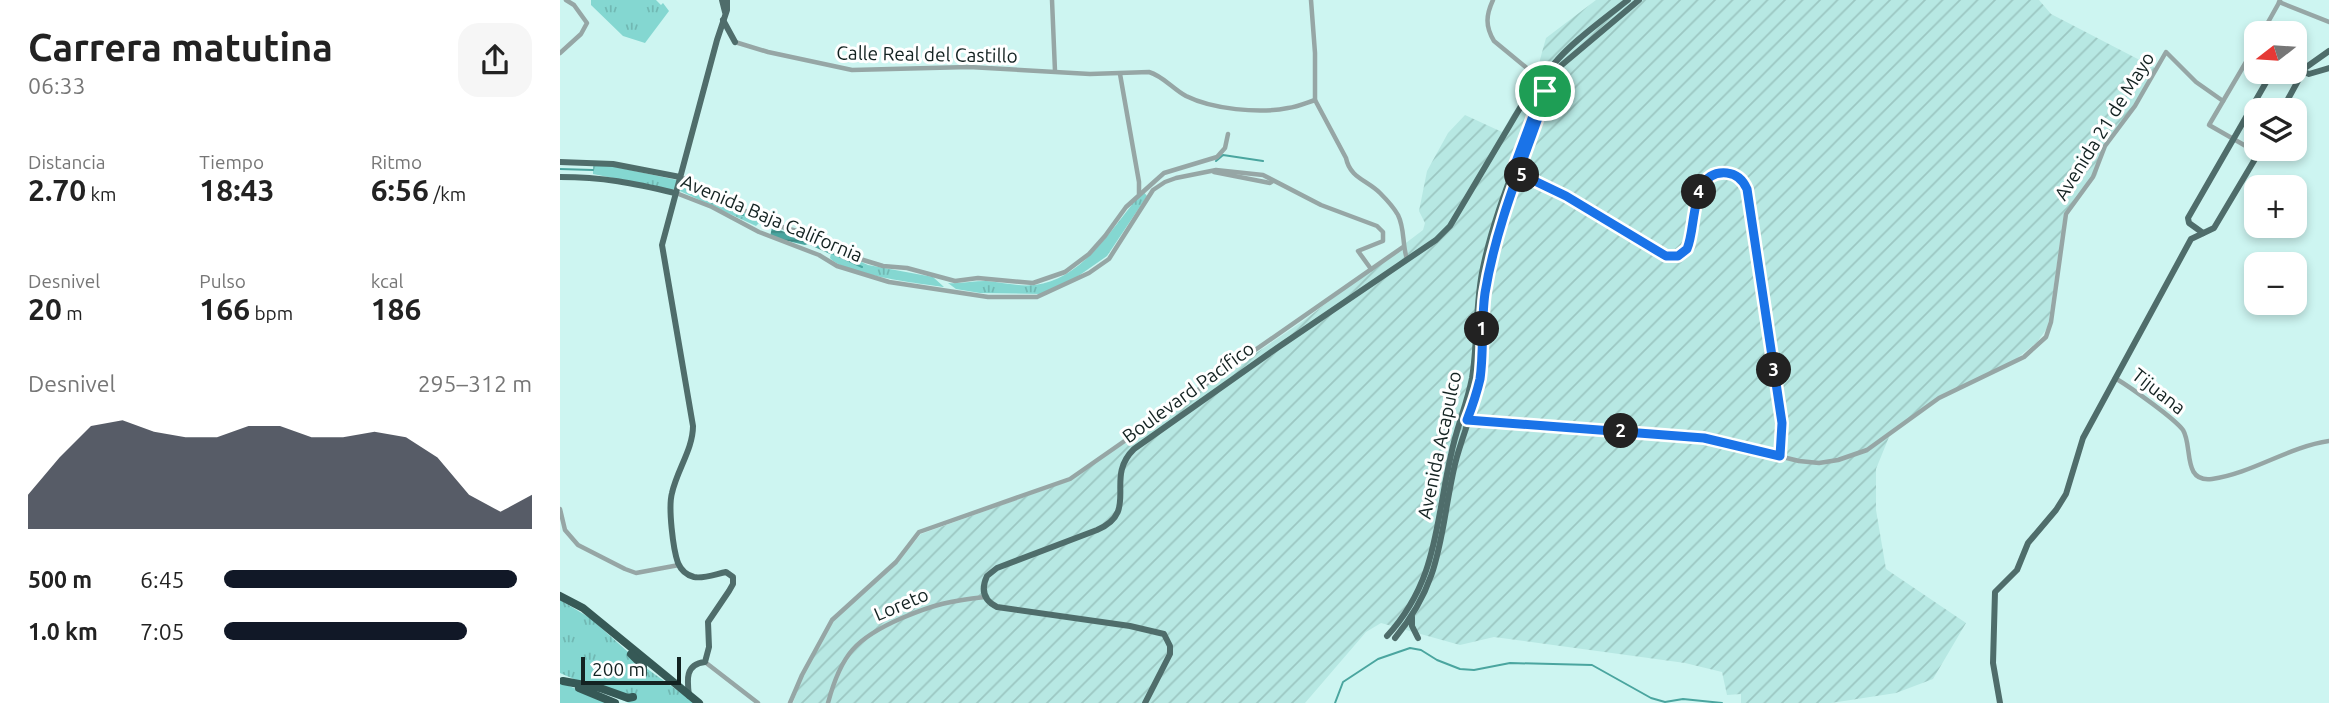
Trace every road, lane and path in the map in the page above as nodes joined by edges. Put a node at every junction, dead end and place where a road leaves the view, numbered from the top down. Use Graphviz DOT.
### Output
graph roads {
  1 [pos="566,0"];
  2 [pos="724,0"];
  3 [pos="1052,0"];
  4 [pos="1311,0"];
  5 [pos="1493,0"];
  6 [pos="1628,0"];
  7 [pos="1639,0"];
  8 [pos="2280,1"];
  9 [pos="724,17"];
  10 [pos="2269,21"];
  11 [pos="2329,22"];
  12 [pos="717,40"];
  13 [pos="735,42"];
  14 [pos="2329,51"];
  15 [pos="560,53"];
  16 [pos="2244,65"];
  17 [pos="2307,68"];
  18 [pos="2329,68"];
  19 [pos="1055,71"];
  20 [pos="1549,72"];
  21 [pos="2307,73"];
  22 [pos="1120,74"];
  23 [pos="1540,79"];
  24 [pos="2265,84"];
  25 [pos="1315,100"];
  26 [pos="2223,101"];
  27 [pos="1228,134"];
  28 [pos="2232,139"];
  29 [pos="2244,144"];
  30 [pos="1207,161"];
  31 [pos="2253,161"];
  32 [pos="560,162"];
  33 [pos="1216,172"];
  34 [pos="1515,172"];
  35 [pos="560,177"];
  36 [pos="680,177"];
  37 [pos="1139,182"];
  38 [pos="1145,188"];
  39 [pos="1151,192"];
  40 [pos="675,193"];
  41 [pos="1139,194"];
  42 [pos="2203,233"];
  43 [pos="1403,247"];
  44 [pos="1407,259"];
  45 [pos="1371,269"];
  46 [pos="941,278"];
  47 [pos="949,291"];
  48 [pos="2115,378"];
  49 [pos="1464,420"];
  50 [pos="2329,441"];
  51 [pos="1780,456"];
  52 [pos="560,509"];
  53 [pos="679,565"];
  54 [pos="560,596"];
  55 [pos="985,597"];
  56 [pos="595,617"];
  57 [pos="1412,617"];
  58 [pos="1387,636"];
  59 [pos="1395,638"];
  60 [pos="1418,638"];
  61 [pos="705,662"];
  62 [pos="643,674"];
  63 [pos="561,680"];
  64 [pos="633,696"];
  65 [pos="689,696"];
  66 [pos="615,703"];
  67 [pos="699,703"];
  68 [pos="758,703"];
  69 [pos="790,703"];
  70 [pos="828,703"];
  71 [pos="1145,703"];
  72 [pos="2000,703"];
  1 -- 15 [label="street"];
  2 -- 9 [label="main road"];
  3 -- 19 [label="street"];
  4 -- 25 [label="street"];
  5 -- 23 [label="street"];
  6 -- 20 [label="main road, Boulevard Pacífico"];
  7 -- 20 [label="main road, Boulevard Pacífico"];
  8 -- 10 [label="street"];
  8 -- 11 [label="street"];
  9 -- 12 [label="main road"];
  9 -- 13 [label="main road"];
  12 -- 13 [label="main road"];
  12 -- 36 [label="main road"];
  13 -- 19 [label="street, Calle Real del Castillo"];
  14 -- 17 [label="main road"];
  16 -- 26 [label="street"];
  18 -- 21 [label="main road"];
  19 -- 22 [label="street, Calle Real del Castillo"];
  20 -- 23 [label="main road, Boulevard Pacífico"];
  22 -- 25 [label="street, Calle Real del Castillo"];
  22 -- 37 [label="street"];
  23 -- 34 [label="main road, Avenida Acapulco"];
  23 -- 44 [label="main road, Boulevard Pacífico"];
  24 -- 28 [label="main road"];
  25 -- 43 [label="street"];
  26 -- 28 [label="street"];
  26 -- 51 [label="street, Avenida 21 de Mayo"];
  27 -- 30 [label="street"];
  28 -- 29 [label="street"];
  28 -- 42 [label="main road"];
  30 -- 33 [label="street"];
  30 -- 38 [label="street, Avenida Baja California"];
  31 -- 42 [label="main road, Tijuana"];
  32 -- 36 [label="main road, Avenida Baja California"];
  33 -- 39 [label="street"];
  33 -- 45 [label="street"];
  34 -- 49 [label="main road, Avenida Acapulco"];
  34 -- 51 [label="street"];
  35 -- 40 [label="main road, Avenida Baja California"];
  36 -- 40 [label="main road"];
  36 -- 46 [label="street, Avenida Baja California"];
  37 -- 38 [label="street"];
  37 -- 41 [label="street"];
  38 -- 39 [label="street"];
  38 -- 41 [label="street, Avenida Baja California"];
  39 -- 47 [label="street, Avenida Baja California"];
  40 -- 47 [label="street, Avenida Baja California"];
  40 -- 53 [label="main road"];
  41 -- 46 [label="street, Avenida Baja California"];
  42 -- 48 [label="main road, Tijuana"];
  43 -- 44 [label="street"];
  43 -- 45 [label="street"];
  44 -- 55 [label="main road, Boulevard Pacífico"];
  45 -- 69 [label="street"];
  46 -- 47 [label="street"];
  48 -- 50 [label="street, Tijuana"];
  48 -- 72 [label="main road"];
  49 -- 51 [label="street"];
  49 -- 57 [label="main road, Avenida Acapulco"];
  49 -- 58 [label="main road, Avenida Acapulco"];
  52 -- 53 [label="street"];
  53 -- 61 [label="main road"];
  54 -- 56 [label="highway"];
  55 -- 70 [label="street, Loreto"];
  55 -- 71 [label="main road"];
  56 -- 62 [label="highway"];
  56 -- 65 [label="highway"];
  57 -- 59 [label="main road, Avenida Acapulco"];
  57 -- 60 [label="main road"];
  61 -- 65 [label="main road"];
  61 -- 68 [label="street"];
  63 -- 64 [label="highway"];
  63 -- 66 [label="highway"];
  65 -- 67 [label="highway"];
}
